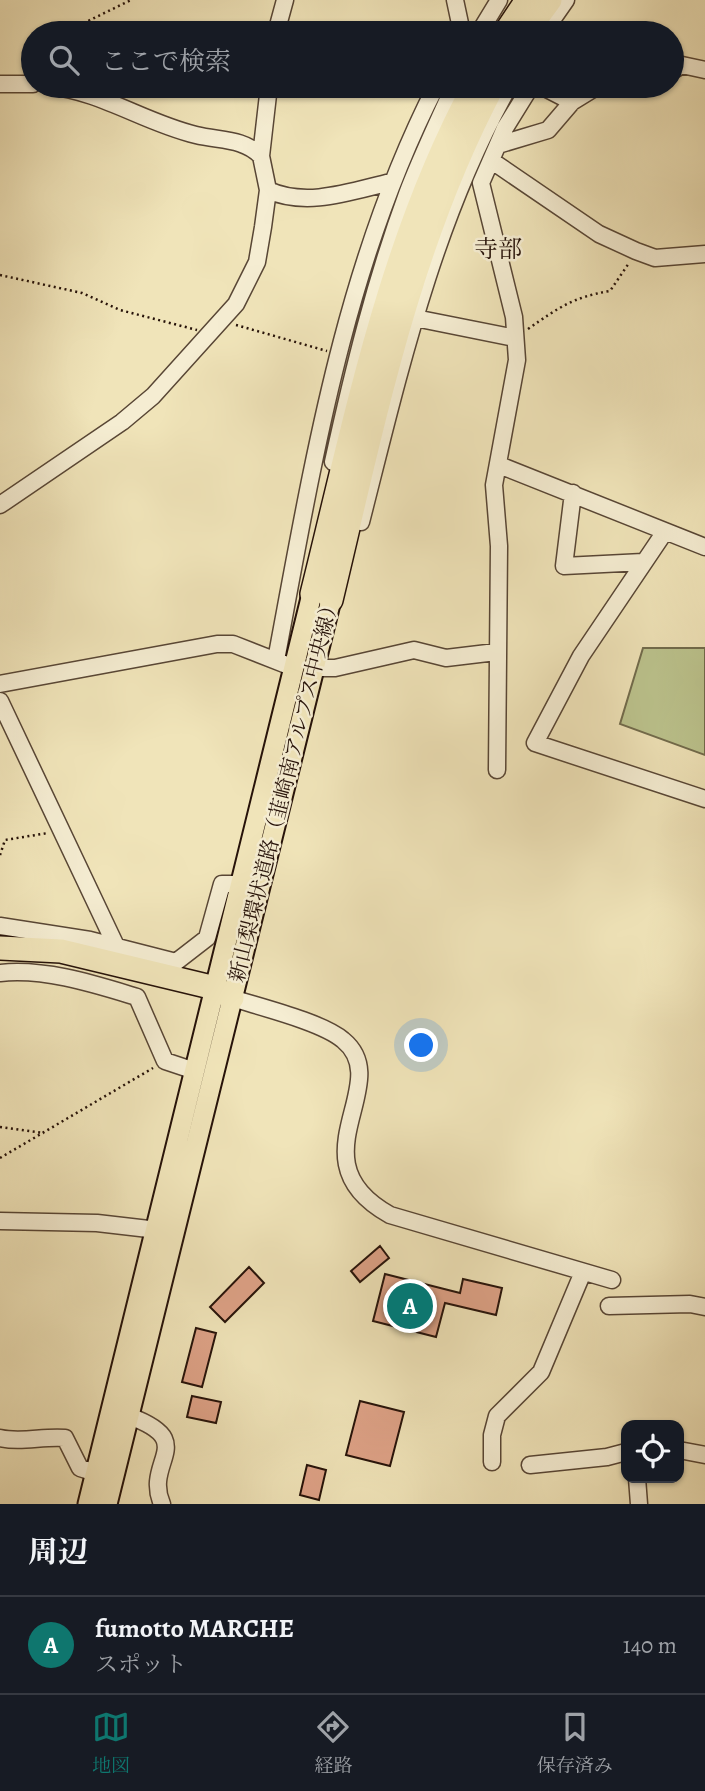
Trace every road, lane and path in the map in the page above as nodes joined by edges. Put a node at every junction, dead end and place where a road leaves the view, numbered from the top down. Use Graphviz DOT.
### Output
graph roads {
  1 [pos="131,0"];
  2 [pos="285,0"];
  3 [pos="455,0"];
  4 [pos="499,0"];
  5 [pos="527,0"];
  6 [pos="550,0"];
  7 [pos="566,0"];
  8 [pos="88,21"];
  9 [pos="279,21"];
  10 [pos="459,21"];
  11 [pos="486,21"];
  12 [pos="513,21"];
  13 [pos="535,21"];
  14 [pos="551,21"];
  15 [pos="684,68"];
  16 [pos="705,70"];
  17 [pos="0,84"];
  18 [pos="21,84"];
  19 [pos="96,98"];
  20 [pos="268,98"];
  21 [pos="430,98"];
  22 [pos="449,98"];
  23 [pos="468,98"];
  24 [pos="487,98"];
  25 [pos="502,98"];
  26 [pos="524,98"];
  27 [pos="564,98"];
  28 [pos="578,98"];
  29 [pos="572,102"];
  30 [pos="498,145"];
  31 [pos="261,156"];
  32 [pos="492,161"];
  33 [pos="391,182"];
  34 [pos="268,190"];
  35 [pos="636,251"];
  36 [pos="705,254"];
  37 [pos="0,275"];
  38 [pos="415,318"];
  39 [pos="221,320"];
  40 [pos="210,333"];
  41 [pos="515,338"];
  42 [pos="337,354"];
  43 [pos="499,465"];
  44 [pos="573,493"];
  45 [pos="0,505"];
  46 [pos="664,533"];
  47 [pos="705,547"];
  48 [pos="643,562"];
  49 [pos="322,597"];
  50 [pos="496,652"];
  51 [pos="282,663"];
  52 [pos="321,668"];
  53 [pos="0,684"];
  54 [pos="0,701"];
  55 [pos="497,770"];
  56 [pos="265,786"];
  57 [pos="705,799"];
  58 [pos="62,831"];
  59 [pos="273,834"];
  60 [pos="0,855"];
  61 [pos="241,884"];
  62 [pos="0,926"];
  63 [pos="116,946"];
  64 [pos="0,948"];
  65 [pos="0,959"];
  66 [pos="0,973"];
  67 [pos="220,995"];
  68 [pos="165,1061"];
  69 [pos="195,1071"];
  70 [pos="0,1127"];
  71 [pos="44,1133"];
  72 [pos="0,1157"];
  73 [pos="0,1221"];
  74 [pos="166,1231"];
  75 [pos="583,1272"];
  76 [pos="612,1280"];
  77 [pos="609,1306"];
  78 [pos="705,1307"];
  79 [pos="129,1416"];
  80 [pos="0,1438"];
  81 [pos="684,1451"];
  82 [pos="621,1453"];
  83 [pos="705,1455"];
  84 [pos="492,1462"];
  85 [pos="530,1465"];
  86 [pos="96,1473"];
  87 [pos="637,1483"];
  88 [pos="88,1504"];
  89 [pos="107,1504"];
  90 [pos="162,1504"];
  91 [pos="639,1504"];
  1 -- 8 [label="path"];
  2 -- 9 [label="street"];
  3 -- 10 [label="street"];
  4 -- 11 [label="street"];
  5 -- 12 [label="highway"];
  6 -- 13 [label="highway"];
  7 -- 14 [label="street"];
  15 -- 16 [label="street"];
  17 -- 18 [label="street"];
  19 -- 31 [label="street"];
  20 -- 31 [label="street"];
  21 -- 33 [label="street"];
  22 -- 51 [label="street"];
  23 -- 49 [label="highway, 新山梨環状道路（韮崎南アルプス中央線）"];
  24 -- 49 [label="highway, 新山梨環状道路（韮崎南アルプス中央線）"];
  25 -- 38 [label="street"];
  26 -- 30 [label="street"];
  27 -- 29 [label="street"];
  28 -- 29 [label="street"];
  29 -- 30 [label="street"];
  30 -- 32 [label="street"];
  31 -- 34 [label="street"];
  32 -- 35 [label="street"];
  32 -- 41 [label="street"];
  33 -- 34 [label="street"];
  33 -- 42 [label="street"];
  34 -- 39 [label="street"];
  35 -- 36 [label="street"];
  35 -- 41 [label="path"];
  37 -- 40 [label="path"];
  38 -- 41 [label="street"];
  38 -- 52 [label="street"];
  39 -- 40 [label="street"];
  39 -- 42 [label="path"];
  40 -- 45 [label="street"];
  41 -- 43 [label="street"];
  42 -- 51 [label="street"];
  43 -- 44 [label="street"];
  43 -- 50 [label="street"];
  44 -- 46 [label="street"];
  44 -- 48 [label="street"];
  46 -- 47 [label="street"];
  46 -- 48 [label="street"];
  48 -- 57 [label="street"];
  49 -- 56 [label="main road, 新山梨環状道路（韮崎南アルプス中央線）"];
  49 -- 59 [label="main road, 新山梨環状道路（韮崎南アルプス中央線）"];
  50 -- 52 [label="street"];
  50 -- 55 [label="street"];
  51 -- 53 [label="street"];
  51 -- 56 [label="street"];
  52 -- 59 [label="street"];
  54 -- 58 [label="street"];
  56 -- 61 [label="main road, 新山梨環状道路（韮崎南アルプス中央線）"];
  58 -- 60 [label="path"];
  58 -- 63 [label="street"];
  59 -- 67 [label="main road, 新山梨環状道路（韮崎南アルプス中央線）"];
  61 -- 63 [label="street"];
  61 -- 67 [label="main road, 新山梨環状道路（韮崎南アルプス中央線）"];
  62 -- 63 [label="street"];
  64 -- 67 [label="highway"];
  65 -- 67 [label="highway"];
  66 -- 68 [label="street"];
  67 -- 69 [label="main road, 新山梨環状道路（韮崎南アルプス中央線）"];
  67 -- 74 [label="main road, 新山梨環状道路（韮崎南アルプス中央線）"];
  67 -- 75 [label="street"];
  68 -- 69 [label="street"];
  68 -- 71 [label="path"];
  69 -- 74 [label="main road, 新山梨環状道路（韮崎南アルプス中央線）"];
  70 -- 71 [label="path"];
  71 -- 72 [label="path"];
  73 -- 74 [label="street"];
  74 -- 79 [label="main road, 新山梨環状道路（韮崎南アルプス中央線）"];
  74 -- 86 [label="main road, 新山梨環状道路（韮崎南アルプス中央線）"];
  75 -- 76 [label="street"];
  75 -- 84 [label="street"];
  77 -- 78 [label="street"];
  79 -- 89 [label="main road, 新山梨環状道路（韮崎南アルプス中央線）"];
  79 -- 90 [label="street"];
  80 -- 86 [label="street"];
  81 -- 83 [label="street"];
  82 -- 85 [label="street"];
  86 -- 88 [label="main road, 新山梨環状道路（韮崎南アルプス中央線）"];
  87 -- 91 [label="street"];
}
